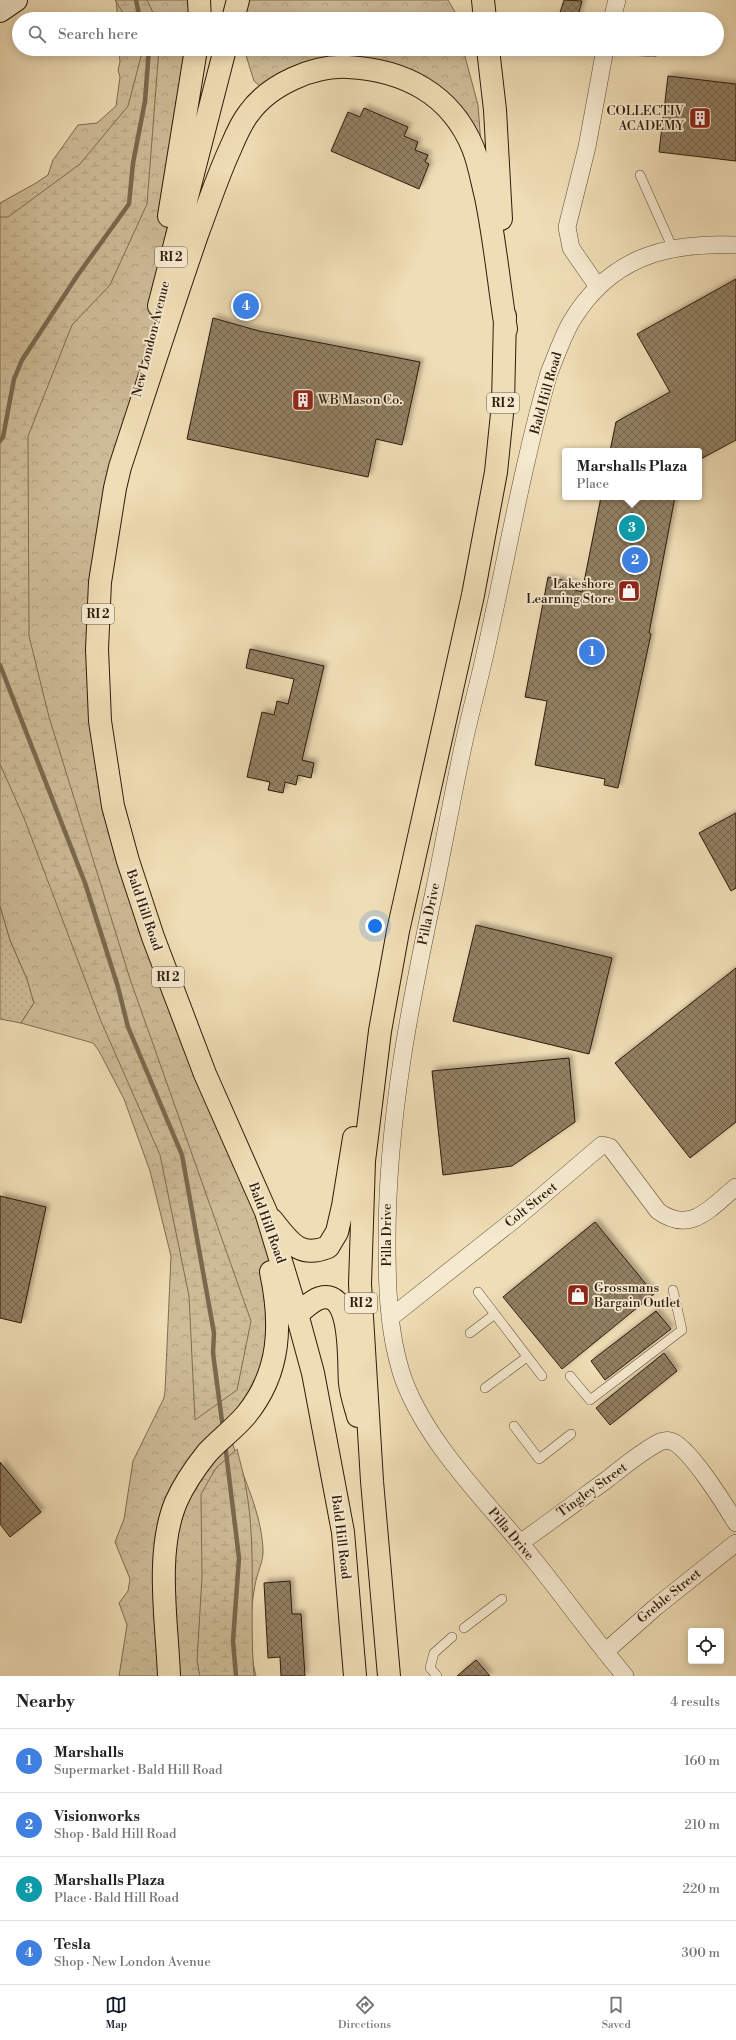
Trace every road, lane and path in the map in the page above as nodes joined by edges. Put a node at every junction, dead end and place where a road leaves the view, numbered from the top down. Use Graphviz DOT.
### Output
graph roads {
  1 [pos="4,0"];
  2 [pos="16,0"];
  3 [pos="199,0"];
  4 [pos="238,0"];
  5 [pos="483,0"];
  6 [pos="617,0"];
  7 [pos="0,4"];
  8 [pos="0,11"];
  9 [pos="200,12"];
  10 [pos="235,12"];
  11 [pos="484,12"];
  12 [pos="614,12"];
  13 [pos="195,56"];
  14 [pos="223,56"];
  15 [pos="489,56"];
  16 [pos="604,56"];
  17 [pos="640,175"];
  18 [pos="736,246"];
  19 [pos="673,249"];
  20 [pos="598,287"];
  21 [pos="506,329"];
  22 [pos="146,353"];
  23 [pos="120,467"];
  24 [pos="461,754"];
  25 [pos="398,931"];
  26 [pos="252,1182"];
  27 [pos="736,1187"];
  28 [pos="266,1212"];
  29 [pos="673,1290"];
  30 [pos="478,1292"];
  31 [pos="297,1314"];
  32 [pos="495,1314"];
  33 [pos="390,1318"];
  34 [pos="470,1333"];
  35 [pos="527,1357"];
  36 [pos="542,1376"];
  37 [pos="570,1376"];
  38 [pos="485,1388"];
  39 [pos="514,1426"];
  40 [pos="571,1434"];
  41 [pos="372,1482"];
  42 [pos="736,1523"];
  43 [pos="736,1543"];
  44 [pos="520,1544"];
  45 [pos="502,1599"];
  46 [pos="383,1606"];
  47 [pos="464,1628"];
  48 [pos="452,1637"];
  49 [pos="605,1652"];
  50 [pos="170,1676"];
  51 [pos="355,1676"];
  52 [pos="389,1676"];
  53 [pos="397,1676"];
  54 [pos="437,1676"];
  55 [pos="616,1676"];
  56 [pos="625,1676"];
  1 -- 7 [label="main road"];
  2 -- 8 [label="main road"];
  3 -- 9 [label="main road"];
  4 -- 10 [label="main road"];
  5 -- 11 [label="main road"];
  6 -- 12 [label="street"];
  13 -- 22 [label="main road"];
  14 -- 22 [label="main road, New London Avenue / RI 2"];
  15 -- 21 [label="main road, RI 2"];
  16 -- 20 [label="street"];
  17 -- 19 [label="lane"];
  18 -- 19 [label="street, Bald Hill Road"];
  19 -- 20 [label="street, Bald Hill Road"];
  20 -- 24 [label="street, Bald Hill Road"];
  21 -- 23 [label="main road"];
  21 -- 25 [label="main road, RI 2"];
  22 -- 23 [label="main road, New London Avenue / RI 2"];
  23 -- 26 [label="main road, Bald Hill Road / RI 2"];
  24 -- 33 [label="street, Pilla Drive"];
  25 -- 28 [label="main road"];
  25 -- 41 [label="main road, RI 2"];
  26 -- 28 [label="main road, Bald Hill Road / RI 2"];
  26 -- 50 [label="main road"];
  27 -- 33 [label="street, Colt Street"];
  28 -- 31 [label="main road, Bald Hill Road / RI 2"];
  29 -- 37 [label="lane"];
  30 -- 32 [label="lane"];
  31 -- 41 [label="main road"];
  31 -- 51 [label="main road, Bald Hill Road / RI 2"];
  32 -- 34 [label="lane"];
  32 -- 35 [label="lane"];
  33 -- 44 [label="street, Pilla Drive"];
  35 -- 36 [label="lane"];
  35 -- 38 [label="lane"];
  39 -- 40 [label="lane"];
  41 -- 46 [label="main road, RI 2"];
  42 -- 44 [label="street, Tingley Street"];
  43 -- 49 [label="street, Greble Street"];
  44 -- 49 [label="street, Pilla Drive"];
  45 -- 47 [label="lane"];
  46 -- 52 [label="main road, RI 2"];
  46 -- 53 [label="main road"];
  48 -- 54 [label="lane"];
  49 -- 55 [label="street, Pilla Drive"];
  49 -- 56 [label="street, Pilla Drive"];
}
